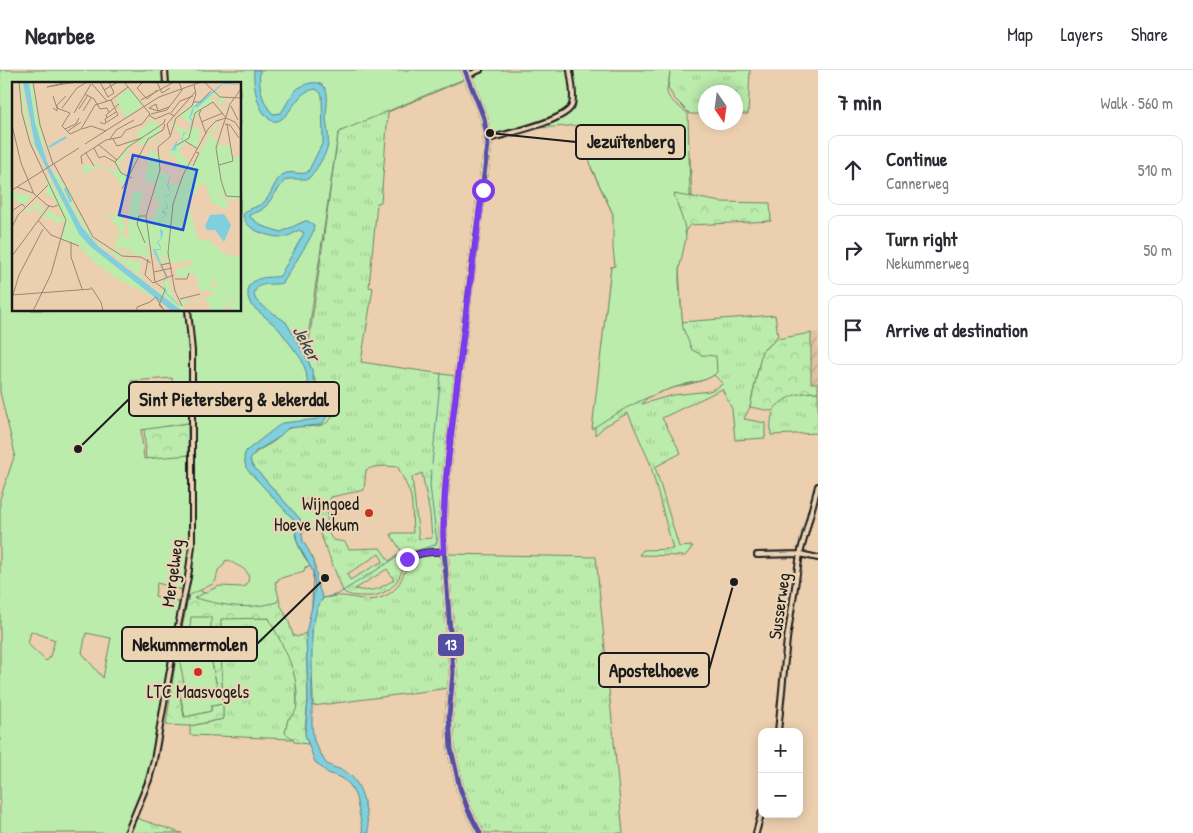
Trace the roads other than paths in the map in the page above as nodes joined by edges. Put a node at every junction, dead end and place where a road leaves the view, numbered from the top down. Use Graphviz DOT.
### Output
graph roads {
  1 [pos="480,70"];
  2 [pos="570,70"];
  3 [pos="467,72"];
  4 [pos="488,139"];
  5 [pos="188,311"];
  6 [pos="818,486"];
  7 [pos="444,552"];
  8 [pos="800,554"];
  9 [pos="758,555"];
  10 [pos="818,558"];
  11 [pos="406,562"];
  12 [pos="778,728"];
  13 [pos="760,818"];
  14 [pos="127,833"];
  15 [pos="480,833"];
  16 [pos="756,833"];
  1 -- 3 [label="street"];
  2 -- 4 [label="street"];
  3 -- 4 [label="main road"];
  4 -- 7 [label="main road"];
  5 -- 14 [label="street, Mergelweg"];
  6 -- 8 [label="street, Susserweg"];
  7 -- 11 [label="street"];
  7 -- 15 [label="main road"];
  8 -- 9 [label="street"];
  8 -- 10 [label="street"];
  8 -- 12 [label="street, Susserweg"];
  13 -- 16 [label="street"];
}
